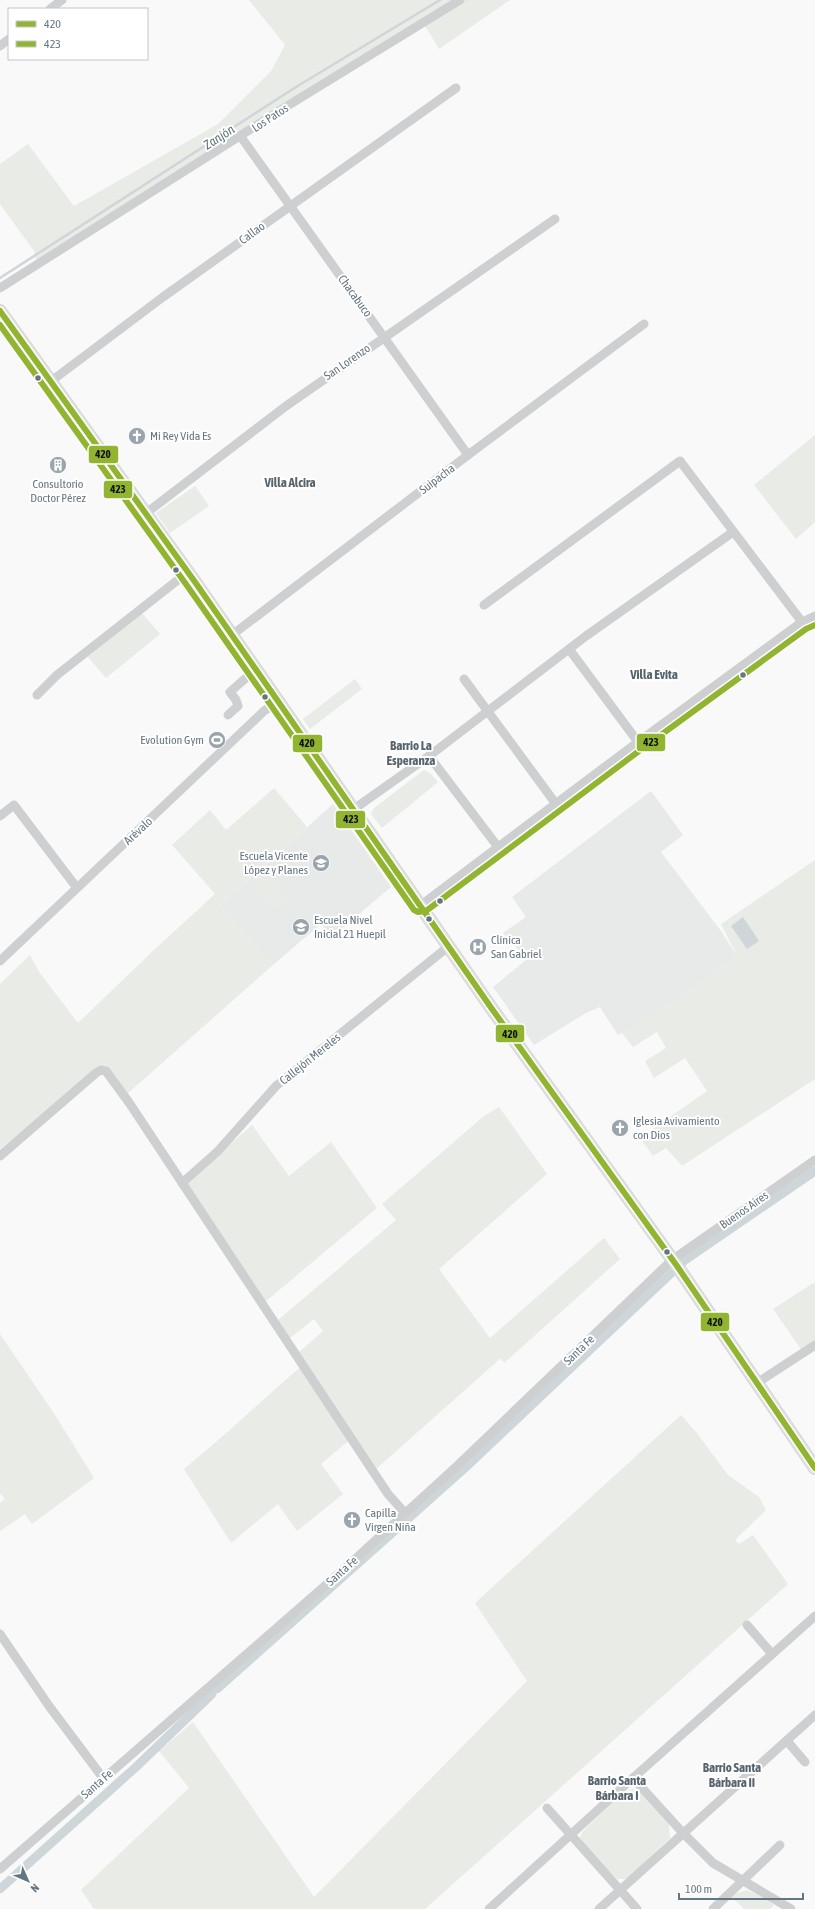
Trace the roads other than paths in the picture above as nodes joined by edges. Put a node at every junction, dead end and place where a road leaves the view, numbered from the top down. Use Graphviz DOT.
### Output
graph roads {
  1 [pos="62,0"];
  2 [pos="460,0"];
  3 [pos="51,8"];
  4 [pos="8,40"];
  5 [pos="0,46"];
  6 [pos="456,88"];
  7 [pos="241,137"];
  8 [pos="290,206"];
  9 [pos="555,219"];
  10 [pos="0,288"];
  11 [pos="0,311"];
  12 [pos="644,324"];
  13 [pos="384,336"];
  14 [pos="50,382"];
  15 [pos="468,455"];
  16 [pos="145,514"];
  17 [pos="733,532"];
  18 [pos="188,572"];
  19 [pos="484,605"];
  20 [pos="815,616"];
  21 [pos="802,622"];
  22 [pos="232,635"];
  23 [pos="569,650"];
  24 [pos="256,669"];
  25 [pos="464,679"];
  26 [pos="37,695"];
  27 [pos="277,702"];
  28 [pos="488,711"];
  29 [pos="228,715"];
  30 [pos="638,742"];
  31 [pos="429,756"];
  32 [pos="556,804"];
  33 [pos="354,809"];
  34 [pos="0,816"];
  35 [pos="498,847"];
  36 [pos="77,888"];
  37 [pos="421,905"];
  38 [pos="449,946"];
  39 [pos="0,961"];
  40 [pos="0,1156"];
  41 [pos="815,1160"];
  42 [pos="182,1183"];
  43 [pos="676,1265"];
  44 [pos="815,1345"];
  45 [pos="757,1383"];
  46 [pos="815,1468"];
  47 [pos="406,1513"];
  48 [pos="815,1616"];
  49 [pos="747,1625"];
  50 [pos="0,1634"];
  51 [pos="772,1654"];
  52 [pos="815,1715"];
  53 [pos="787,1741"];
  54 [pos="805,1762"];
  55 [pos="104,1778"];
  56 [pos="633,1778"];
  57 [pos="547,1808"];
  58 [pos="683,1833"];
  59 [pos="571,1835"];
  60 [pos="780,1845"];
  61 [pos="0,1870"];
  62 [pos="744,1880"];
  63 [pos="620,1890"];
  64 [pos="489,1909"];
  65 [pos="598,1909"];
  66 [pos="637,1909"];
  67 [pos="713,1909"];
  68 [pos="791,1909"];
  1 -- 3 [label="street"];
  2 -- 7 [label="street, Los Patos"];
  4 -- 5 [label="street"];
  6 -- 8 [label="street, Callao"];
  7 -- 8 [label="street, Chacabuco"];
  7 -- 10 [label="street, Los Patos"];
  8 -- 13 [label="street, Chacabuco"];
  8 -- 14 [label="street, Callao"];
  9 -- 13 [label="street, San Lorenzo"];
  11 -- 14 [label="main road"];
  12 -- 15 [label="street, Suipacha"];
  13 -- 15 [label="street, Chacabuco"];
  13 -- 16 [label="street, San Lorenzo"];
  14 -- 16 [label="main road"];
  15 -- 22 [label="street, Suipacha"];
  16 -- 18 [label="main road"];
  17 -- 19 [label="street"];
  17 -- 21 [label="street"];
  17 -- 23 [label="street"];
  18 -- 22 [label="main road"];
  18 -- 26 [label="street"];
  20 -- 21 [label="street"];
  21 -- 30 [label="street"];
  22 -- 24 [label="main road"];
  23 -- 28 [label="street"];
  23 -- 30 [label="street"];
  24 -- 27 [label="main road"];
  24 -- 29 [label="street"];
  25 -- 28 [label="street"];
  27 -- 33 [label="main road"];
  27 -- 36 [label="street, Arévalo"];
  28 -- 31 [label="street"];
  28 -- 32 [label="street"];
  30 -- 32 [label="street"];
  31 -- 33 [label="street"];
  31 -- 35 [label="street"];
  32 -- 35 [label="street"];
  33 -- 37 [label="main road"];
  34 -- 36 [label="street"];
  35 -- 37 [label="street"];
  36 -- 39 [label="street, Arévalo"];
  37 -- 38 [label="main road"];
  38 -- 42 [label="street, Callejón Mereles"];
  38 -- 43 [label="main road"];
  40 -- 42 [label="street"];
  41 -- 43 [label="street, Buenos Aires"];
  42 -- 47 [label="street"];
  43 -- 45 [label="main road"];
  43 -- 47 [label="street, Santa Fe"];
  44 -- 45 [label="street"];
  45 -- 46 [label="main road"];
  47 -- 55 [label="street, Santa Fe"];
  48 -- 51 [label="street"];
  49 -- 51 [label="street"];
  50 -- 55 [label="street"];
  51 -- 56 [label="street"];
  52 -- 53 [label="street"];
  53 -- 54 [label="street"];
  53 -- 58 [label="street"];
  55 -- 61 [label="street, Santa Fe"];
  56 -- 58 [label="street"];
  56 -- 59 [label="street"];
  57 -- 59 [label="street"];
  58 -- 62 [label="street"];
  58 -- 63 [label="street"];
  59 -- 63 [label="street"];
  59 -- 64 [label="street"];
  60 -- 62 [label="street"];
  62 -- 67 [label="street"];
  62 -- 68 [label="street"];
  63 -- 65 [label="street"];
  63 -- 66 [label="street"];
}
